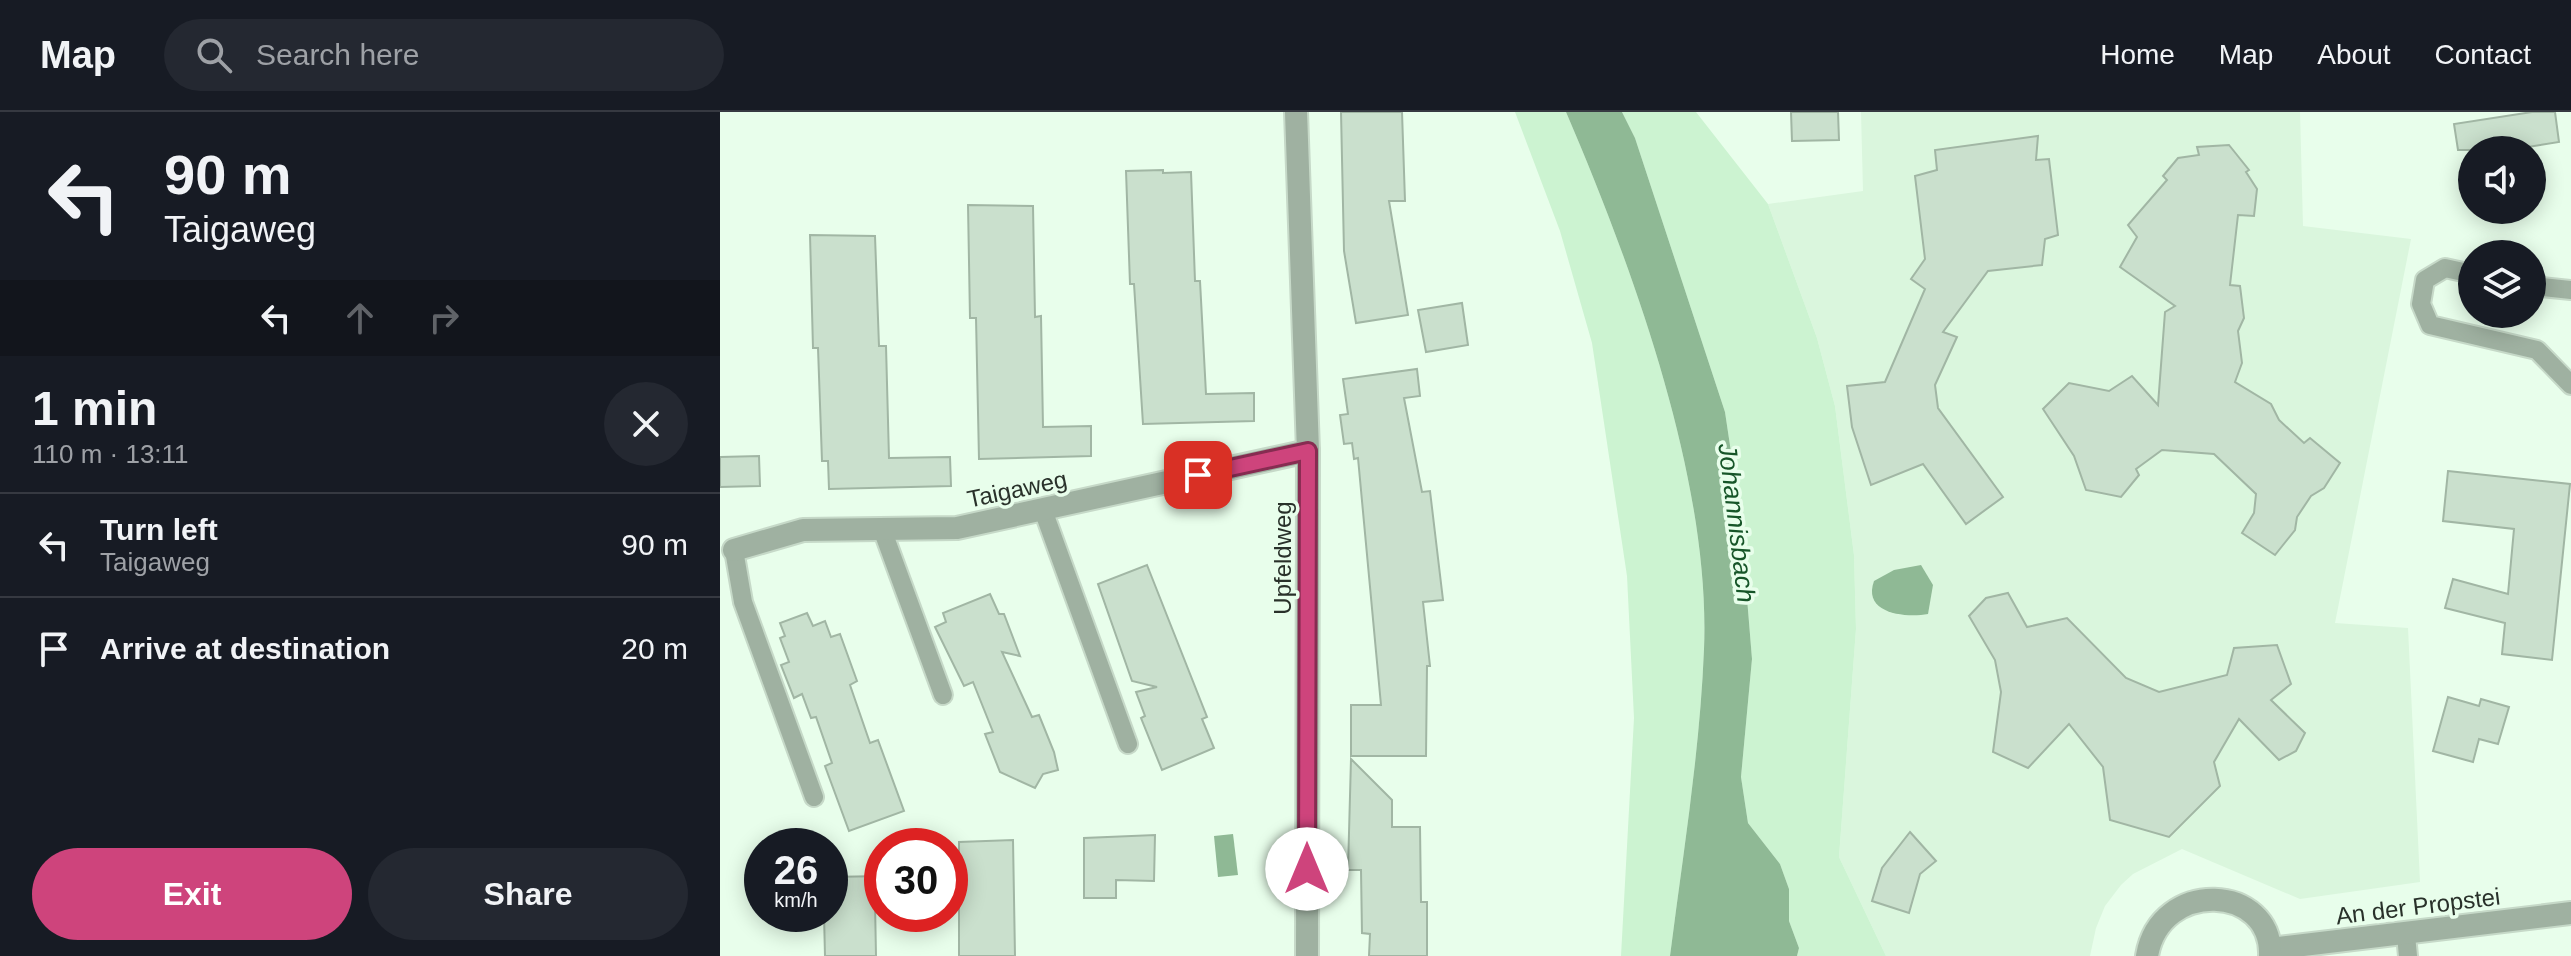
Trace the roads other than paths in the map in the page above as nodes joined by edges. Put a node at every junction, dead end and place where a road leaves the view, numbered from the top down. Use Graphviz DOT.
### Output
graph roads {
  1 [pos="1296,112"];
  2 [pos="2458,271"];
  3 [pos="2546,287"];
  4 [pos="2571,290"];
  5 [pos="2571,385"];
  6 [pos="1308,451"];
  7 [pos="1043,510"];
  8 [pos="882,529"];
  9 [pos="734,550"];
  10 [pos="943,695"];
  11 [pos="1128,744"];
  12 [pos="814,797"];
  13 [pos="2571,913"];
  14 [pos="2407,946"];
  15 [pos="2270,952"];
  16 [pos="1307,956"];
  17 [pos="2147,956"];
  1 -- 6 [label="street, Upfeldweg"];
  2 -- 5 [label="lane"];
  3 -- 4 [label="lane"];
  6 -- 7 [label="street, Taigaweg"];
  6 -- 16 [label="street, Upfeldweg"];
  7 -- 8 [label="street, Taigaweg"];
  7 -- 11 [label="lane"];
  8 -- 9 [label="street, Taigaweg"];
  8 -- 10 [label="lane"];
  9 -- 12 [label="lane"];
  13 -- 14 [label="street, An der Propstei"];
  14 -- 15 [label="street, An der Propstei"];
  15 -- 17 [label="street, An der Propstei"];
}
